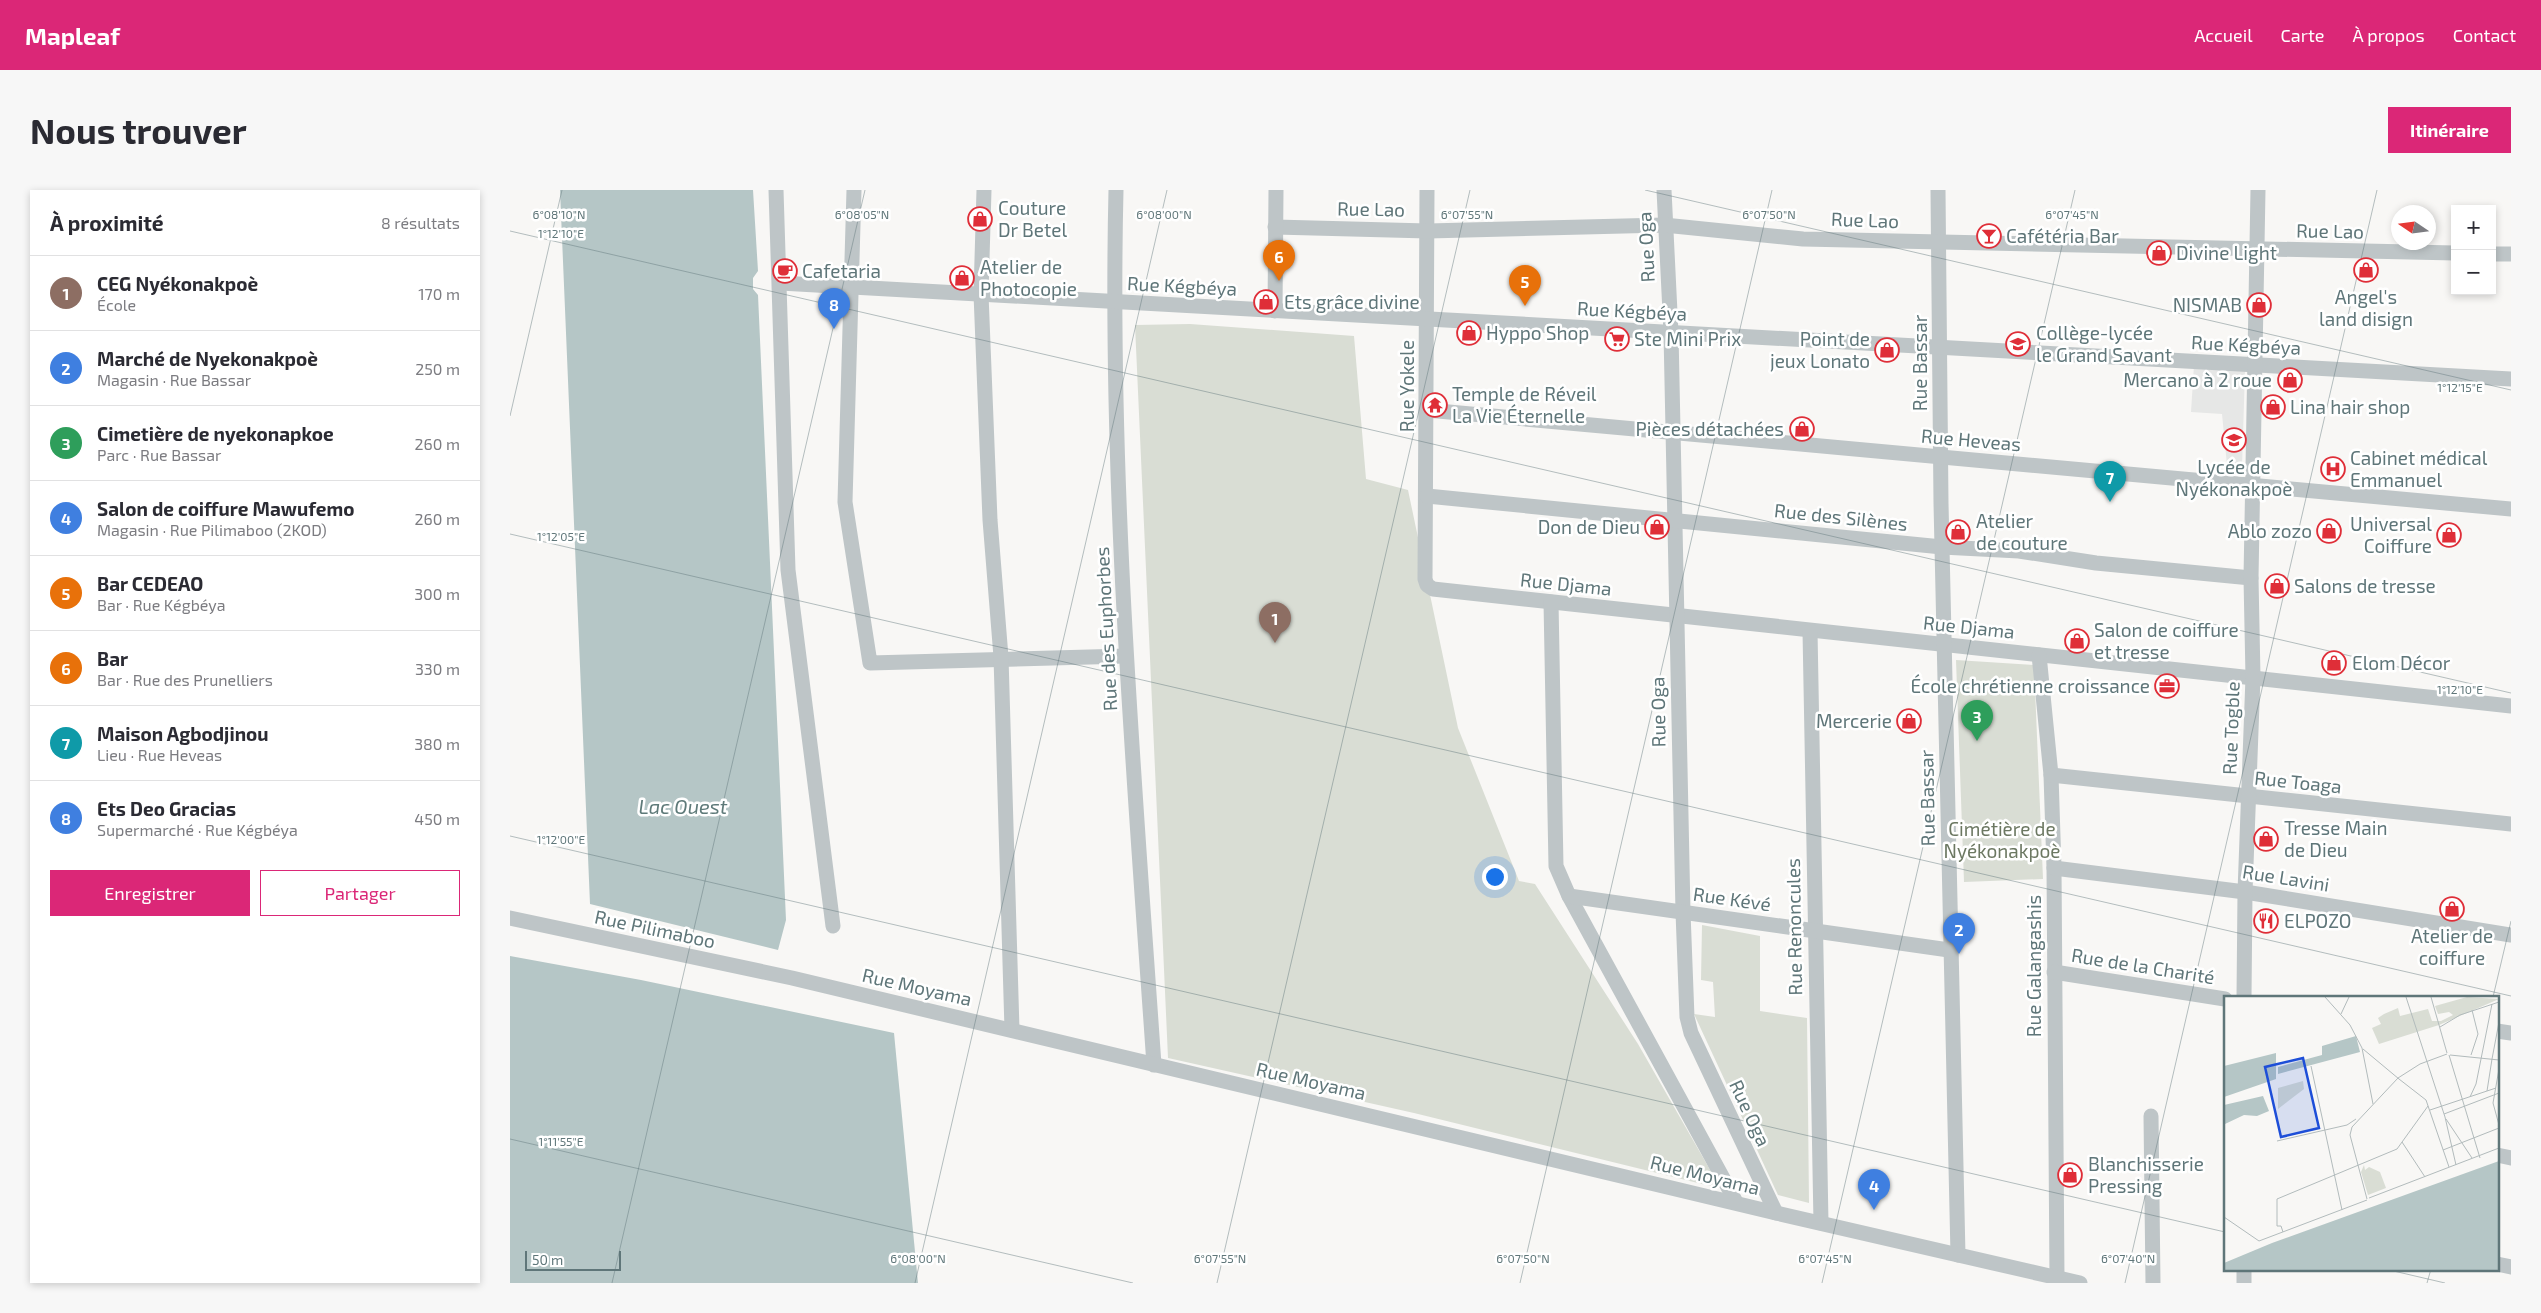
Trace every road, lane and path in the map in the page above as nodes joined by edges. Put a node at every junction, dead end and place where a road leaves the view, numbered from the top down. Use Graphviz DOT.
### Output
graph roads {
  1 [pos="776,190"];
  2 [pos="854,190"];
  3 [pos="984,190"];
  4 [pos="1116,190"];
  5 [pos="1276,190"];
  6 [pos="1427,190"];
  7 [pos="1664,190"];
  8 [pos="1938,190"];
  9 [pos="2258,190"];
  10 [pos="1664,225"];
  11 [pos="1275,227"];
  12 [pos="1428,230"];
  13 [pos="1939,242"];
  14 [pos="2257,250"];
  15 [pos="2451,253"];
  16 [pos="2496,254"];
  17 [pos="2511,254"];
  18 [pos="780,283"];
  19 [pos="850,287"];
  20 [pos="981,294"];
  21 [pos="1113,302"];
  22 [pos="1275,311"];
  23 [pos="1427,320"];
  24 [pos="1671,333"];
  25 [pos="1940,348"];
  26 [pos="2254,365"];
  27 [pos="2511,379"];
  28 [pos="1427,410"];
  29 [pos="1672,433"];
  30 [pos="1941,457"];
  31 [pos="2252,485"];
  32 [pos="1427,496"];
  33 [pos="2511,509"];
  34 [pos="1676,520"];
  35 [pos="1942,547"];
  36 [pos="2251,578"];
  37 [pos="1425,582"];
  38 [pos="1551,602"];
  39 [pos="1676,616"];
  40 [pos="1810,631"];
  41 [pos="1946,645"];
  42 [pos="2039,655"];
  43 [pos="1126,656"];
  44 [pos="1001,658"];
  45 [pos="2253,678"];
  46 [pos="2511,706"];
  47 [pos="2050,776"];
  48 [pos="2249,797"];
  49 [pos="2511,824"];
  50 [pos="2054,868"];
  51 [pos="2245,892"];
  52 [pos="1569,896"];
  53 [pos="1683,912"];
  54 [pos="510,918"];
  55 [pos="833,926"];
  56 [pos="1814,931"];
  57 [pos="2511,935"];
  58 [pos="1949,950"];
  59 [pos="2054,972"];
  60 [pos="792,978"];
  61 [pos="2244,996"];
  62 [pos="2224,999"];
  63 [pos="1012,1030"];
  64 [pos="2498,1031"];
  65 [pos="2511,1033"];
  66 [pos="1154,1065"];
  67 [pos="2151,1116"];
  68 [pos="2498,1155"];
  69 [pos="2511,1158"];
  70 [pos="1736,1202"];
  71 [pos="1776,1213"];
  72 [pos="1821,1223"];
  73 [pos="1958,1254"];
  74 [pos="2498,1264"];
  75 [pos="2511,1267"];
  76 [pos="2244,1270"];
  77 [pos="2057,1278"];
  78 [pos="2080,1283"];
  79 [pos="2153,1283"];
  80 [pos="2244,1283"];
  1 -- 18 [label="street"];
  2 -- 19 [label="street"];
  3 -- 20 [label="street"];
  4 -- 21 [label="street, Rue des Euphorbes"];
  5 -- 11 [label="street"];
  6 -- 12 [label="street, Rue Yokele"];
  7 -- 10 [label="street, Rue Oga"];
  8 -- 13 [label="street, Rue Bassar"];
  9 -- 14 [label="street, Rue Togble"];
  10 -- 12 [label="street, Rue Lao"];
  10 -- 13 [label="street, Rue Lao"];
  10 -- 24 [label="street, Rue Oga"];
  11 -- 12 [label="street, Rue Lao"];
  11 -- 22 [label="street"];
  12 -- 23 [label="street, Rue Yokele"];
  13 -- 14 [label="street, Rue Lao"];
  13 -- 25 [label="street, Rue Bassar"];
  14 -- 15 [label="street, Rue Lao"];
  14 -- 26 [label="street, Rue Togble"];
  16 -- 17 [label="street"];
  18 -- 19 [label="street, Rue Kégbéya"];
  18 -- 55 [label="street"];
  19 -- 20 [label="street, Rue Kégbéya"];
  19 -- 44 [label="street"];
  20 -- 21 [label="street, Rue Kégbéya"];
  20 -- 44 [label="street"];
  21 -- 22 [label="street, Rue Kégbéya"];
  21 -- 43 [label="street, Rue des Euphorbes"];
  22 -- 23 [label="street, Rue Kégbéya"];
  23 -- 24 [label="street, Rue Kégbéya"];
  23 -- 28 [label="street, Rue Yokele"];
  24 -- 25 [label="street, Rue Kégbéya"];
  24 -- 29 [label="street, Rue Oga"];
  25 -- 26 [label="street, Rue Kégbéya"];
  25 -- 30 [label="street, Rue Bassar"];
  26 -- 27 [label="street, Rue Kégbéya"];
  26 -- 31 [label="street, Rue Togble"];
  28 -- 29 [label="street, Rue Heveas"];
  28 -- 32 [label="street, Rue Yokele"];
  29 -- 30 [label="street, Rue Heveas"];
  29 -- 34 [label="street, Rue Oga"];
  30 -- 31 [label="street, Rue Heveas"];
  30 -- 35 [label="street, Rue Bassar"];
  31 -- 33 [label="street, Rue Heveas"];
  31 -- 36 [label="street, Rue Togble"];
  32 -- 34 [label="street, Rue des Silènes"];
  32 -- 37 [label="street, Rue Yokele"];
  34 -- 35 [label="street, Rue des Silènes"];
  34 -- 39 [label="street, Rue Oga"];
  35 -- 36 [label="street, Rue des Silènes"];
  35 -- 41 [label="street, Rue Bassar"];
  36 -- 45 [label="street, Rue Togble"];
  37 -- 38 [label="street, Rue Djama"];
  38 -- 39 [label="street, Rue Djama"];
  38 -- 52 [label="street"];
  39 -- 40 [label="street, Rue Djama"];
  39 -- 53 [label="street, Rue Oga"];
  40 -- 41 [label="street, Rue Djama"];
  40 -- 56 [label="street, Rue Renoncules"];
  41 -- 42 [label="street, Rue Djama"];
  41 -- 58 [label="street, Rue Bassar"];
  42 -- 45 [label="street, Rue Djama"];
  42 -- 47 [label="street, Rue Galangashis"];
  43 -- 44 [label="street"];
  43 -- 66 [label="street, Rue des Euphorbes"];
  44 -- 63 [label="street"];
  45 -- 46 [label="street, Rue Djama"];
  45 -- 48 [label="street, Rue Togble"];
  47 -- 48 [label="street, Rue Toaga"];
  47 -- 50 [label="street, Rue Galangashis"];
  48 -- 49 [label="street, Rue Toaga"];
  48 -- 51 [label="street, Rue Togble"];
  50 -- 51 [label="street, Rue Lavini"];
  50 -- 59 [label="street, Rue Galangashis"];
  51 -- 57 [label="street, Rue Lavini"];
  51 -- 61 [label="street, Rue Togble"];
  52 -- 53 [label="street, Rue Kévé"];
  52 -- 70 [label="street"];
  53 -- 56 [label="street, Rue Kévé"];
  53 -- 71 [label="street, Rue Oga"];
  54 -- 60 [label="street, Rue Pilimaboo"];
  56 -- 58 [label="street, Rue Kévé"];
  56 -- 72 [label="street, Rue Renoncules"];
  58 -- 73 [label="street, Rue Bassar"];
  59 -- 62 [label="street, Rue de la Charité"];
  59 -- 77 [label="street, Rue Galangashis"];
  60 -- 63 [label="street, Rue Moyama"];
  63 -- 66 [label="street, Rue Moyama"];
  64 -- 65 [label="street"];
  66 -- 70 [label="street, Rue Moyama"];
  67 -- 79 [label="street"];
  68 -- 69 [label="street"];
  70 -- 71 [label="street, Rue Moyama"];
  71 -- 72 [label="street, Rue Moyama"];
  72 -- 73 [label="street, Rue Moyama"];
  73 -- 77 [label="street, Rue Moyama"];
  74 -- 75 [label="street"];
  76 -- 80 [label="street"];
  77 -- 78 [label="street, Rue Moyama"];
}
